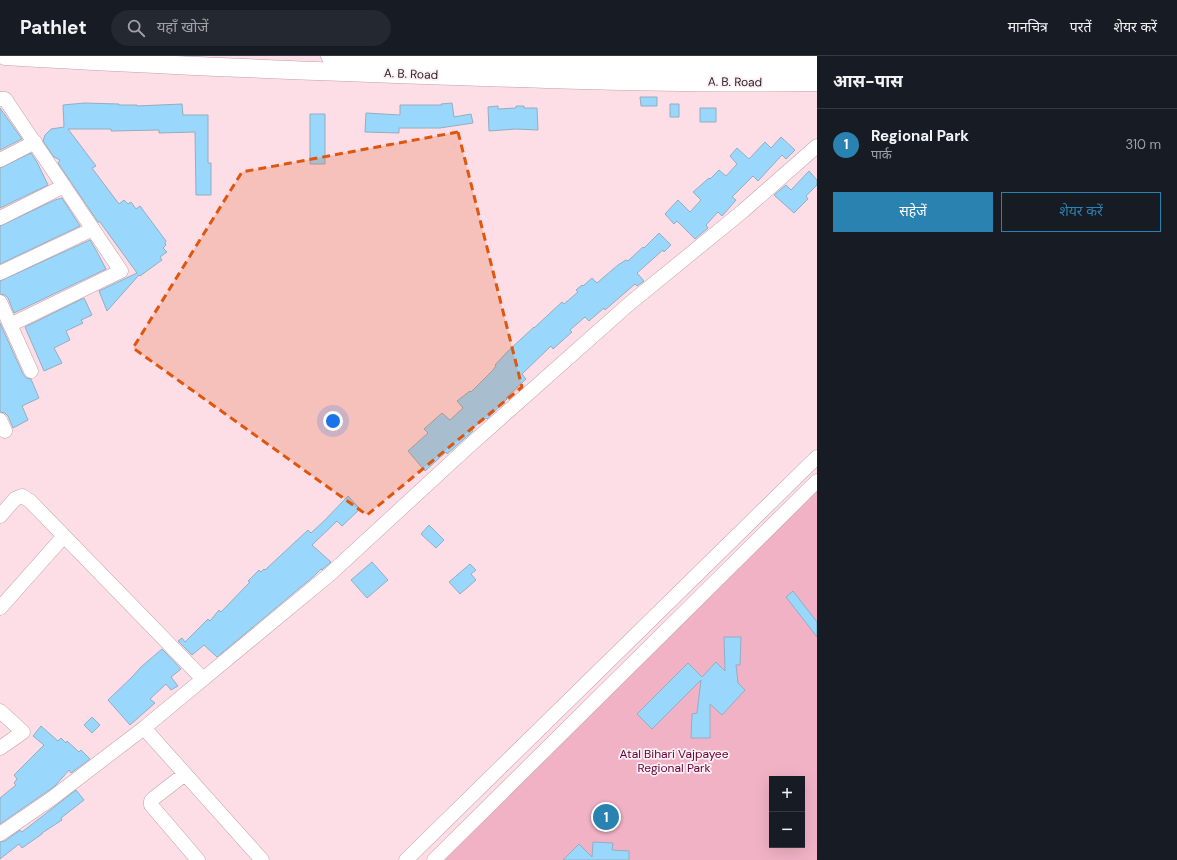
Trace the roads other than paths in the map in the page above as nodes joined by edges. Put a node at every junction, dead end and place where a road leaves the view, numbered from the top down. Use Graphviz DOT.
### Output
graph roads {
  1 [pos="5,56"];
  2 [pos="330,56"];
  3 [pos="757,61"];
  4 [pos="817,65"];
  5 [pos="817,82"];
  6 [pos="0,99"];
  7 [pos="34,142"];
  8 [pos="817,146"];
  9 [pos="0,160"];
  10 [pos="64,186"];
  11 [pos="0,218"];
  12 [pos="93,229"];
  13 [pos="0,273"];
  14 [pos="0,302"];
  15 [pos="10,325"];
  16 [pos="31,371"];
  17 [pos="817,457"];
  18 [pos="817,481"];
  19 [pos="0,516"];
  20 [pos="64,536"];
  21 [pos="0,608"];
  22 [pos="203,679"];
  23 [pos="0,711"];
  24 [pos="144,728"];
  25 [pos="0,748"];
  26 [pos="185,774"];
  27 [pos="0,834"];
  28 [pos="198,860"];
  29 [pos="262,860"];
  30 [pos="406,860"];
  31 [pos="434,860"];
  1 -- 5 [label="main road, A. B. Road"];
  2 -- 3 [label="main road, A. B. Road"];
  3 -- 4 [label="main road, A. B. Road"];
  6 -- 7 [label="street"];
  7 -- 9 [label="street"];
  7 -- 10 [label="street"];
  8 -- 22 [label="street"];
  10 -- 11 [label="street"];
  10 -- 12 [label="street"];
  12 -- 13 [label="street"];
  12 -- 15 [label="street"];
  14 -- 15 [label="street"];
  15 -- 16 [label="street"];
  17 -- 30 [label="street"];
  18 -- 31 [label="street"];
  19 -- 20 [label="street"];
  20 -- 21 [label="street"];
  20 -- 22 [label="street"];
  22 -- 24 [label="street"];
  23 -- 25 [label="street"];
  24 -- 26 [label="street"];
  24 -- 27 [label="street"];
  26 -- 28 [label="street"];
  26 -- 29 [label="street"];
}
